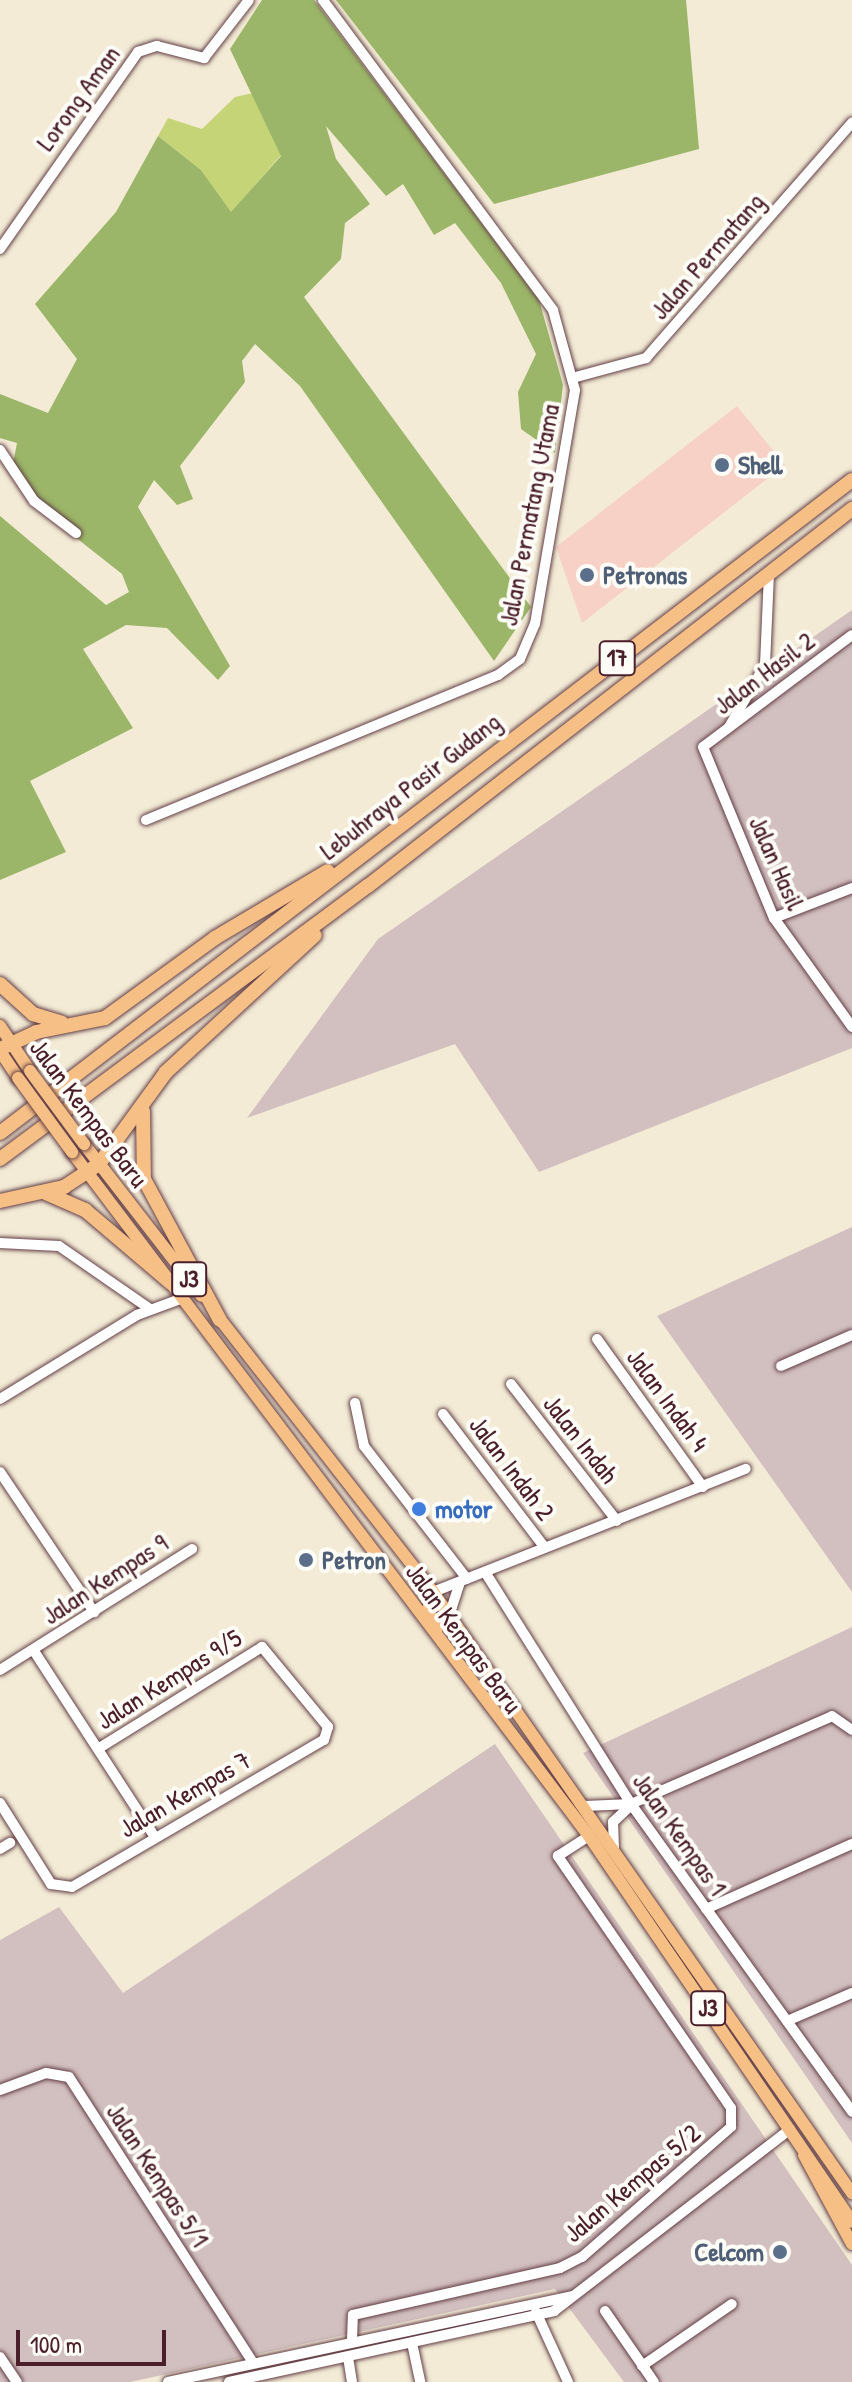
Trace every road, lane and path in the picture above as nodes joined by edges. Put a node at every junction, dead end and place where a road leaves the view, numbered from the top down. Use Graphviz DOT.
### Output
graph roads {
  1 [pos="249,0"];
  2 [pos="323,0"];
  3 [pos="852,123"];
  4 [pos="0,249"];
  5 [pos="572,378"];
  6 [pos="0,450"];
  7 [pos="852,480"];
  8 [pos="852,509"];
  9 [pos="76,533"];
  10 [pos="769,572"];
  11 [pos="852,635"];
  12 [pos="729,727"];
  13 [pos="703,747"];
  14 [pos="146,820"];
  15 [pos="384,838"];
  16 [pos="368,886"];
  17 [pos="852,888"];
  18 [pos="774,918"];
  19 [pos="0,984"];
  20 [pos="79,1025"];
  21 [pos="0,1026"];
  22 [pos="852,1027"];
  23 [pos="3,1048"];
  24 [pos="24,1074"];
  25 [pos="145,1099"];
  26 [pos="0,1133"];
  27 [pos="0,1159"];
  28 [pos="93,1169"];
  29 [pos="43,1192"];
  30 [pos="0,1201"];
  31 [pos="0,1243"];
  32 [pos="171,1283"];
  33 [pos="183,1298"];
  34 [pos="150,1309"];
  35 [pos="220,1320"];
  36 [pos="852,1335"];
  37 [pos="597,1339"];
  38 [pos="781,1366"];
  39 [pos="511,1384"];
  40 [pos="0,1399"];
  41 [pos="355,1403"];
  42 [pos="443,1414"];
  43 [pos="746,1469"];
  44 [pos="0,1472"];
  45 [pos="703,1487"];
  46 [pos="617,1521"];
  47 [pos="545,1548"];
  48 [pos="192,1549"];
  49 [pos="485,1572"];
  50 [pos="464,1580"];
  51 [pos="433,1592"];
  52 [pos="94,1612"];
  53 [pos="449,1616"];
  54 [pos="262,1647"];
  55 [pos="34,1651"];
  56 [pos="0,1670"];
  57 [pos="467,1680"];
  58 [pos="852,1730"];
  59 [pos="99,1748"];
  60 [pos="0,1803"];
  61 [pos="631,1804"];
  62 [pos="585,1806"];
  63 [pos="154,1836"];
  64 [pos="589,1836"];
  65 [pos="852,1844"];
  66 [pos="614,1849"];
  67 [pos="706,1909"];
  68 [pos="852,1993"];
  69 [pos="787,2021"];
  70 [pos="0,2090"];
  71 [pos="852,2112"];
  72 [pos="808,2127"];
  73 [pos="790,2129"];
  74 [pos="803,2148"];
  75 [pos="852,2179"];
  76 [pos="852,2193"];
  77 [pos="852,2222"];
  78 [pos="852,2244"];
  79 [pos="732,2304"];
  80 [pos="605,2311"];
  81 [pos="536,2312"];
  82 [pos="352,2341"];
  83 [pos="412,2343"];
  84 [pos="0,2357"];
  85 [pos="348,2357"];
  86 [pos="251,2359"];
  87 [pos="642,2366"];
  88 [pos="279,2377"];
  89 [pos="17,2382"];
  90 [pos="168,2382"];
  91 [pos="229,2382"];
  92 [pos="352,2382"];
  93 [pos="420,2382"];
  94 [pos="568,2382"];
  95 [pos="654,2382"];
  1 -- 4 [label="street, Lorong Aman"];
  2 -- 5 [label="street, Jalan Permatang Utama"];
  3 -- 5 [label="street, Jalan Permatang"];
  5 -- 14 [label="street, Jalan Permatang Utama"];
  6 -- 9 [label="street"];
  7 -- 15 [label="highway, Lebuhraya Pasir Gudang / 17"];
  8 -- 10 [label="highway, Lebuhraya Pasir Gudang / 17"];
  10 -- 12 [label="street"];
  10 -- 16 [label="highway, Lebuhraya Pasir Gudang / 17"];
  11 -- 12 [label="street, Jalan Hasil 2"];
  12 -- 13 [label="street, Jalan Hasil 2"];
  13 -- 18 [label="street, Jalan Hasil"];
  15 -- 20 [label="highway"];
  15 -- 26 [label="highway, Lebuhraya Pasir Gudang / 17"];
  16 -- 25 [label="highway"];
  16 -- 27 [label="highway, Lebuhraya Pasir Gudang / 17"];
  17 -- 18 [label="street"];
  18 -- 22 [label="street, Jalan Hasil"];
  19 -- 20 [label="highway"];
  20 -- 23 [label="highway"];
  21 -- 23 [label="main road, Jalan Kempas Baru / J3"];
  23 -- 24 [label="main road, Jalan Kempas Baru / J3"];
  24 -- 28 [label="main road, Jalan Kempas Baru / J3, bridge"];
  24 -- 28 [label="main road, Jalan Kempas Baru / J3, bridge"];
  25 -- 28 [label="highway"];
  25 -- 35 [label="highway"];
  28 -- 29 [label="highway"];
  28 -- 32 [label="main road, Jalan Kempas Baru / J3"];
  28 -- 35 [label="main road, Jalan Kempas Baru / J3"];
  29 -- 30 [label="highway"];
  29 -- 32 [label="highway"];
  31 -- 34 [label="street"];
  32 -- 33 [label="main road, Jalan Kempas Baru / J3"];
  33 -- 34 [label="street"];
  33 -- 57 [label="main road, Jalan Kempas Baru / J3"];
  34 -- 40 [label="street"];
  35 -- 51 [label="main road, Jalan Kempas Baru / J3"];
  36 -- 38 [label="street"];
  37 -- 45 [label="street, Jalan Indah 4"];
  39 -- 46 [label="street, Jalan Indah"];
  41 -- 50 [label="street"];
  42 -- 47 [label="street, Jalan Indah 2"];
  43 -- 45 [label="street, Jalan Indah"];
  44 -- 52 [label="street"];
  45 -- 46 [label="street, Jalan Indah"];
  46 -- 47 [label="street, Jalan Indah"];
  47 -- 49 [label="street, Jalan Indah"];
  48 -- 52 [label="street, Jalan Kempas 9"];
  49 -- 50 [label="street, Jalan Indah"];
  49 -- 61 [label="street, Jalan Kempas 1"];
  50 -- 51 [label="street, Jalan Indah"];
  50 -- 53 [label="street"];
  51 -- 53 [label="main road, Jalan Kempas Baru / J3"];
  51 -- 57 [label="main road"];
  52 -- 55 [label="street, Jalan Kempas 9"];
  53 -- 62 [label="main road, Jalan Kempas Baru / J3"];
  54 -- 59 [label="street, Jalan Kempas 9/5"];
  54 -- 63 [label="street, Jalan Kempas 7"];
  55 -- 56 [label="street, Jalan Kempas 9"];
  55 -- 59 [label="street"];
  57 -- 64 [label="main road, Jalan Kempas Baru / J3"];
  58 -- 61 [label="street"];
  59 -- 63 [label="street"];
  60 -- 63 [label="street, Jalan Kempas 7"];
  61 -- 62 [label="street"];
  61 -- 66 [label="street"];
  61 -- 67 [label="street, Jalan Kempas 1"];
  62 -- 66 [label="main road, Jalan Kempas Baru / J3"];
  64 -- 73 [label="main road, Jalan Kempas Baru / J3"];
  64 -- 82 [label="street, Jalan Kempas 5/2"];
  65 -- 67 [label="street"];
  66 -- 72 [label="main road, Jalan Kempas Baru / J3"];
  67 -- 69 [label="street, Jalan Kempas 1"];
  68 -- 69 [label="street"];
  69 -- 71 [label="street, Jalan Kempas 1"];
  70 -- 86 [label="street, Jalan Kempas 5/1"];
  72 -- 75 [label="main road"];
  72 -- 76 [label="main road, Jalan Kempas Baru / J3"];
  73 -- 74 [label="main road, Jalan Kempas Baru / J3"];
  73 -- 81 [label="street"];
  74 -- 77 [label="main road, Jalan Kempas Baru / J3"];
  74 -- 78 [label="main road"];
  79 -- 87 [label="street"];
  80 -- 87 [label="street"];
  81 -- 82 [label="street"];
  81 -- 83 [label="street"];
  81 -- 94 [label="street"];
  82 -- 86 [label="street"];
  83 -- 85 [label="street"];
  83 -- 93 [label="street"];
  84 -- 89 [label="street"];
  85 -- 88 [label="street"];
  85 -- 92 [label="street"];
  86 -- 90 [label="street"];
  87 -- 95 [label="street"];
  88 -- 91 [label="street"];
}
